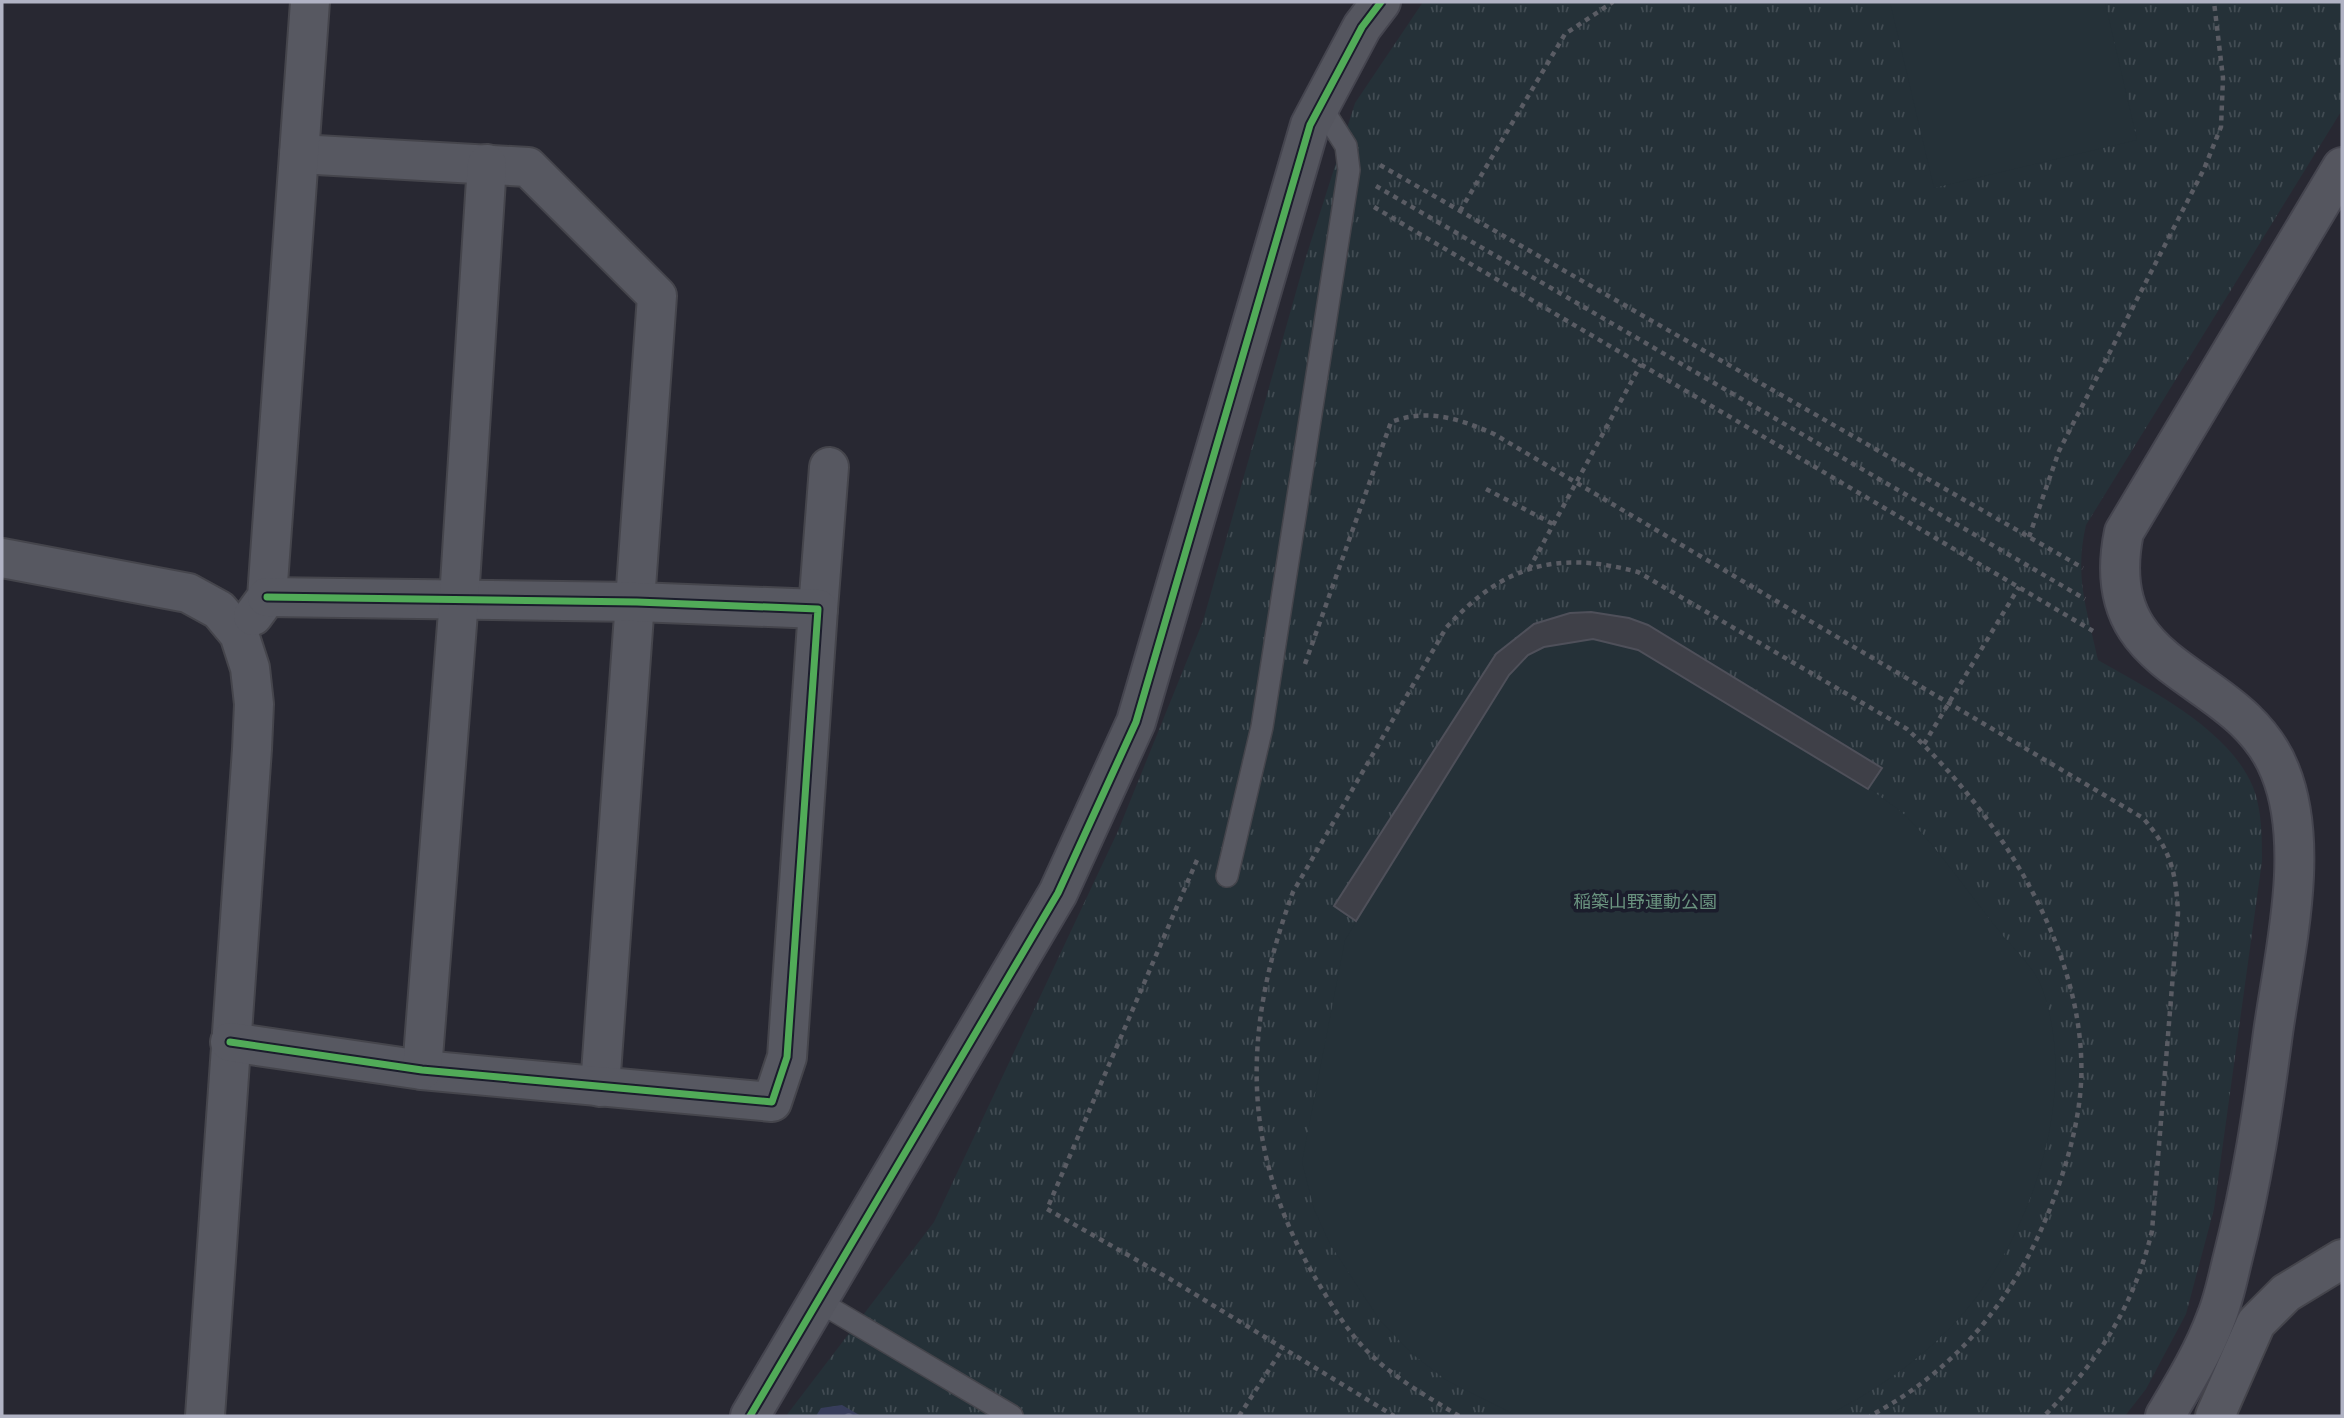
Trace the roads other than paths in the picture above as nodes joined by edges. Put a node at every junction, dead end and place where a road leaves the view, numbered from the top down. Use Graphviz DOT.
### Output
graph roads {
  1 [pos="310,2"];
  2 [pos="1381,2"];
  3 [pos="1320,104"];
  4 [pos="299,154"];
  5 [pos="487,164"];
  6 [pos="2342,167"];
  7 [pos="829,467"];
  8 [pos="2,558"];
  9 [pos="267,597"];
  10 [pos="459,599"];
  11 [pos="637,602"];
  12 [pos="818,609"];
  13 [pos="239,634"];
  14 [pos="1227,876"];
  15 [pos="230,1042"];
  16 [pos="422,1070"];
  17 [pos="600,1087"];
  18 [pos="2342,1259"];
  19 [pos="818,1301"];
  20 [pos="205,1416"];
  21 [pos="750,1416"];
  22 [pos="1012,1416"];
  23 [pos="2165,1416"];
  24 [pos="2215,1416"];
  1 -- 4 [label="street"];
  2 -- 3 [label="street"];
  3 -- 14 [label="lane"];
  3 -- 19 [label="street"];
  4 -- 5 [label="street"];
  4 -- 9 [label="street"];
  5 -- 10 [label="street"];
  5 -- 11 [label="street"];
  6 -- 23 [label="street"];
  7 -- 12 [label="street"];
  8 -- 13 [label="street"];
  9 -- 10 [label="street"];
  9 -- 13 [label="street"];
  10 -- 11 [label="street"];
  10 -- 16 [label="street"];
  11 -- 12 [label="street"];
  11 -- 17 [label="street"];
  12 -- 17 [label="street"];
  13 -- 15 [label="street"];
  15 -- 16 [label="street"];
  15 -- 20 [label="street"];
  16 -- 17 [label="street"];
  18 -- 24 [label="street"];
  19 -- 21 [label="street"];
  19 -- 22 [label="lane"];
}
